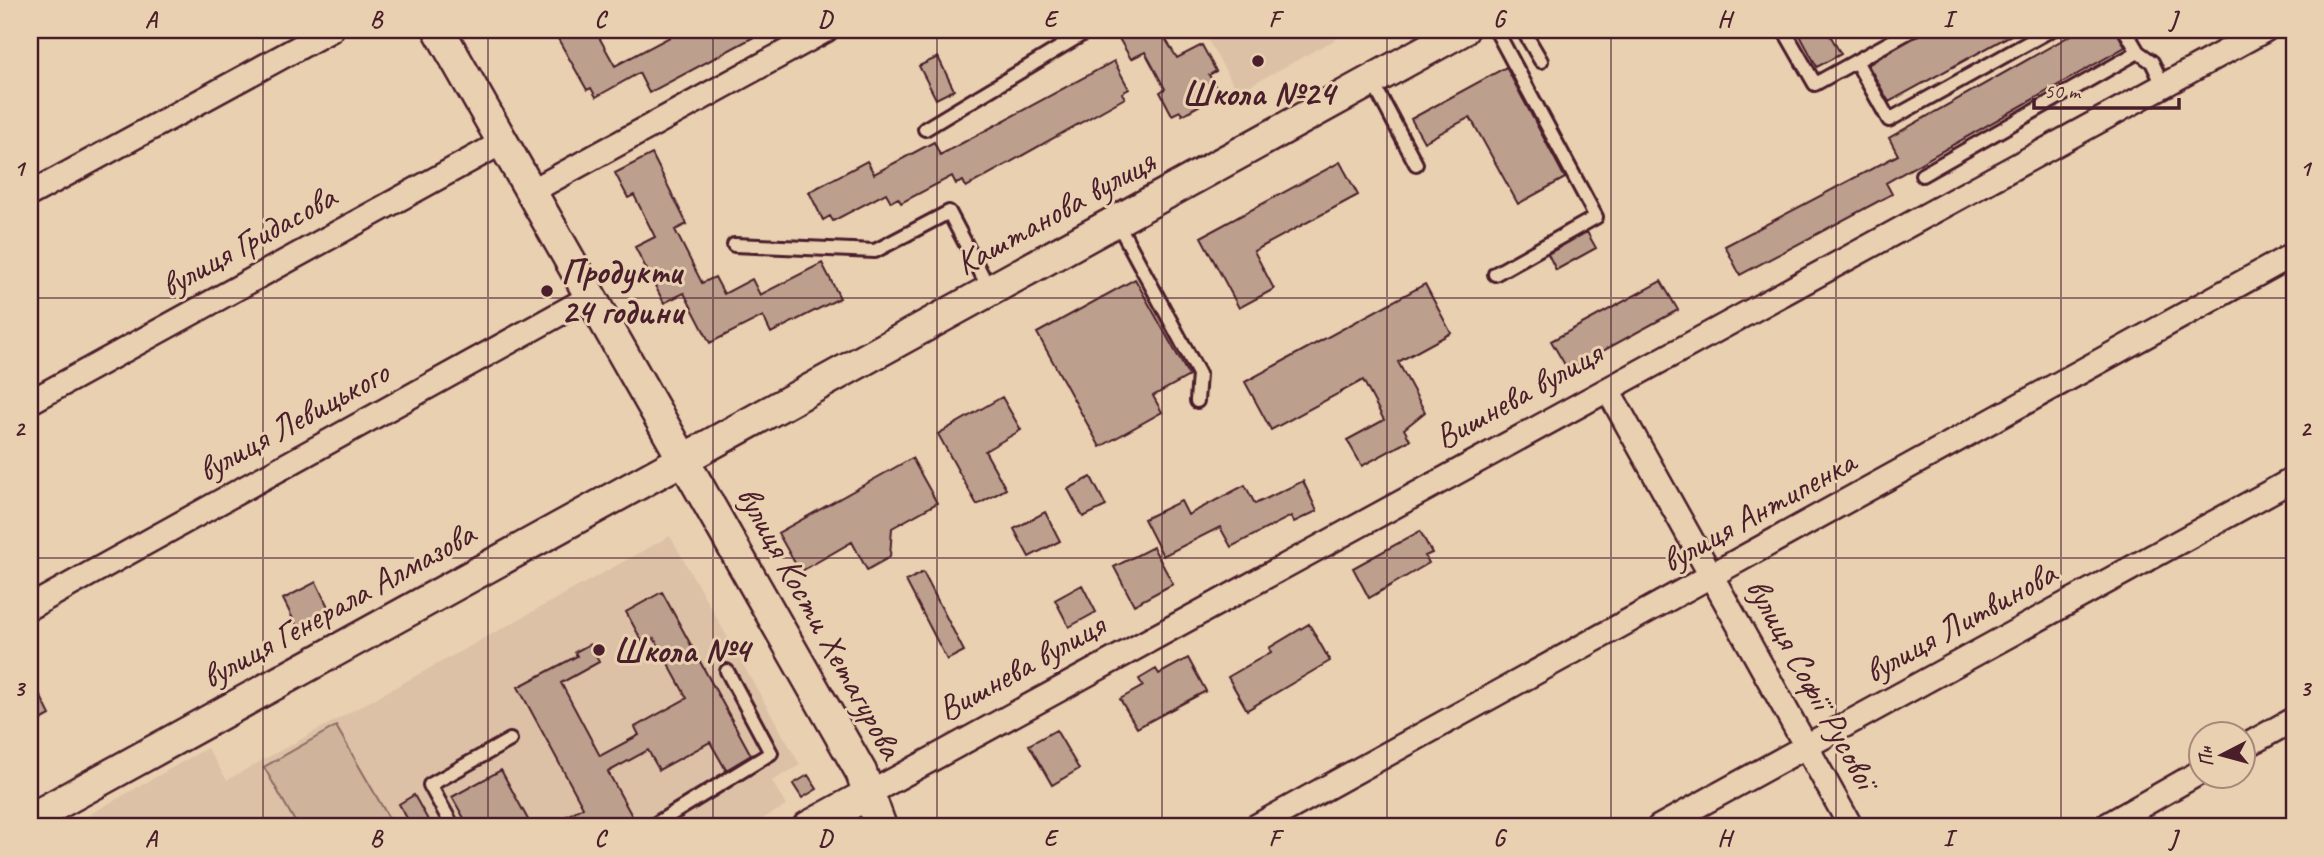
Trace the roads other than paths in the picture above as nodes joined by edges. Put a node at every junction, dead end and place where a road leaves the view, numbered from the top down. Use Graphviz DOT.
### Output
graph roads {
  1 [pos="331,30"];
  2 [pos="439,30"];
  3 [pos="826,30"];
  4 [pos="1089,30"];
  5 [pos="1462,30"];
  6 [pos="1496,30"];
  7 [pos="1523,30"];
  8 [pos="1784,30"];
  9 [pos="1912,30"];
  10 [pos="2051,30"];
  11 [pos="2125,30"];
  12 [pos="2265,30"];
  13 [pos="2138,52"];
  14 [pos="1541,61"];
  15 [pos="1856,61"];
  16 [pos="1372,80"];
  17 [pos="2163,85"];
  18 [pos="925,129"];
  19 [pos="501,142"];
  20 [pos="1416,164"];
  21 [pos="1922,175"];
  22 [pos="530,192"];
  23 [pos="30,194"];
  24 [pos="1117,222"];
  25 [pos="734,245"];
  26 [pos="2294,254"];
  27 [pos="1495,275"];
  28 [pos="991,292"];
  29 [pos="590,297"];
  30 [pos="1608,390"];
  31 [pos="1197,401"];
  32 [pos="30,402"];
  33 [pos="684,458"];
  34 [pos="2294,479"];
  35 [pos="1714,576"];
  36 [pos="30,607"];
  37 [pos="727,671"];
  38 [pos="2294,719"];
  39 [pos="2258,739"];
  40 [pos="510,740"];
  41 [pos="1808,745"];
  42 [pos="2188,779"];
  43 [pos="870,793"];
  44 [pos="30,819"];
  45 [pos="453,827"];
  46 [pos="659,827"];
  47 [pos="808,827"];
  48 [pos="881,827"];
  49 [pos="1255,827"];
  50 [pos="1659,827"];
  51 [pos="1851,827"];
  52 [pos="2104,827"];
  1 -- 23 [label="street"];
  2 -- 19 [label="street, вулиця Кости Хетагурова"];
  3 -- 22 [label="street"];
  4 -- 18 [label="lane"];
  5 -- 16 [label="street, Каштанова вулиця"];
  6 -- 27 [label="lane"];
  7 -- 14 [label="lane"];
  8 -- 15 [label="lane"];
  9 -- 15 [label="lane"];
  10 -- 15 [label="lane"];
  11 -- 13 [label="lane"];
  12 -- 17 [label="street, Вишнева вулиця"];
  13 -- 17 [label="lane"];
  13 -- 21 [label="lane"];
  16 -- 20 [label="lane"];
  16 -- 24 [label="street, Каштанова вулиця"];
  17 -- 30 [label="street, Вишнева вулиця"];
  19 -- 22 [label="street, вулиця Кости Хетагурова"];
  19 -- 32 [label="street, вулиця Гридасова"];
  22 -- 29 [label="street, вулиця Кости Хетагурова"];
  24 -- 28 [label="street, Каштанова вулиця"];
  24 -- 31 [label="lane"];
  25 -- 28 [label="lane"];
  26 -- 35 [label="street, вулиця Антипенка"];
  28 -- 33 [label="street, Каштанова вулиця"];
  29 -- 33 [label="street, вулиця Кости Хетагурова"];
  29 -- 36 [label="street, вулиця Левицького"];
  30 -- 35 [label="street, вулиця Софії Русової"];
  30 -- 43 [label="street, Вишнева вулиця"];
  33 -- 43 [label="street, вулиця Кости Хетагурова"];
  33 -- 44 [label="street, вулиця Генерала Алмазова"];
  34 -- 41 [label="street, вулиця Литвинова"];
  35 -- 41 [label="street, вулиця Софії Русової"];
  35 -- 49 [label="street, вулиця Антипенка"];
  37 -- 46 [label="lane"];
  38 -- 39 [label="street"];
  40 -- 45 [label="lane"];
  41 -- 50 [label="street, вулиця Литвинова"];
  41 -- 51 [label="street, вулиця Софії Русової"];
  42 -- 52 [label="street"];
  43 -- 47 [label="street, Вишнева вулиця"];
  43 -- 48 [label="street, вулиця Кости Хетагурова"];
}
